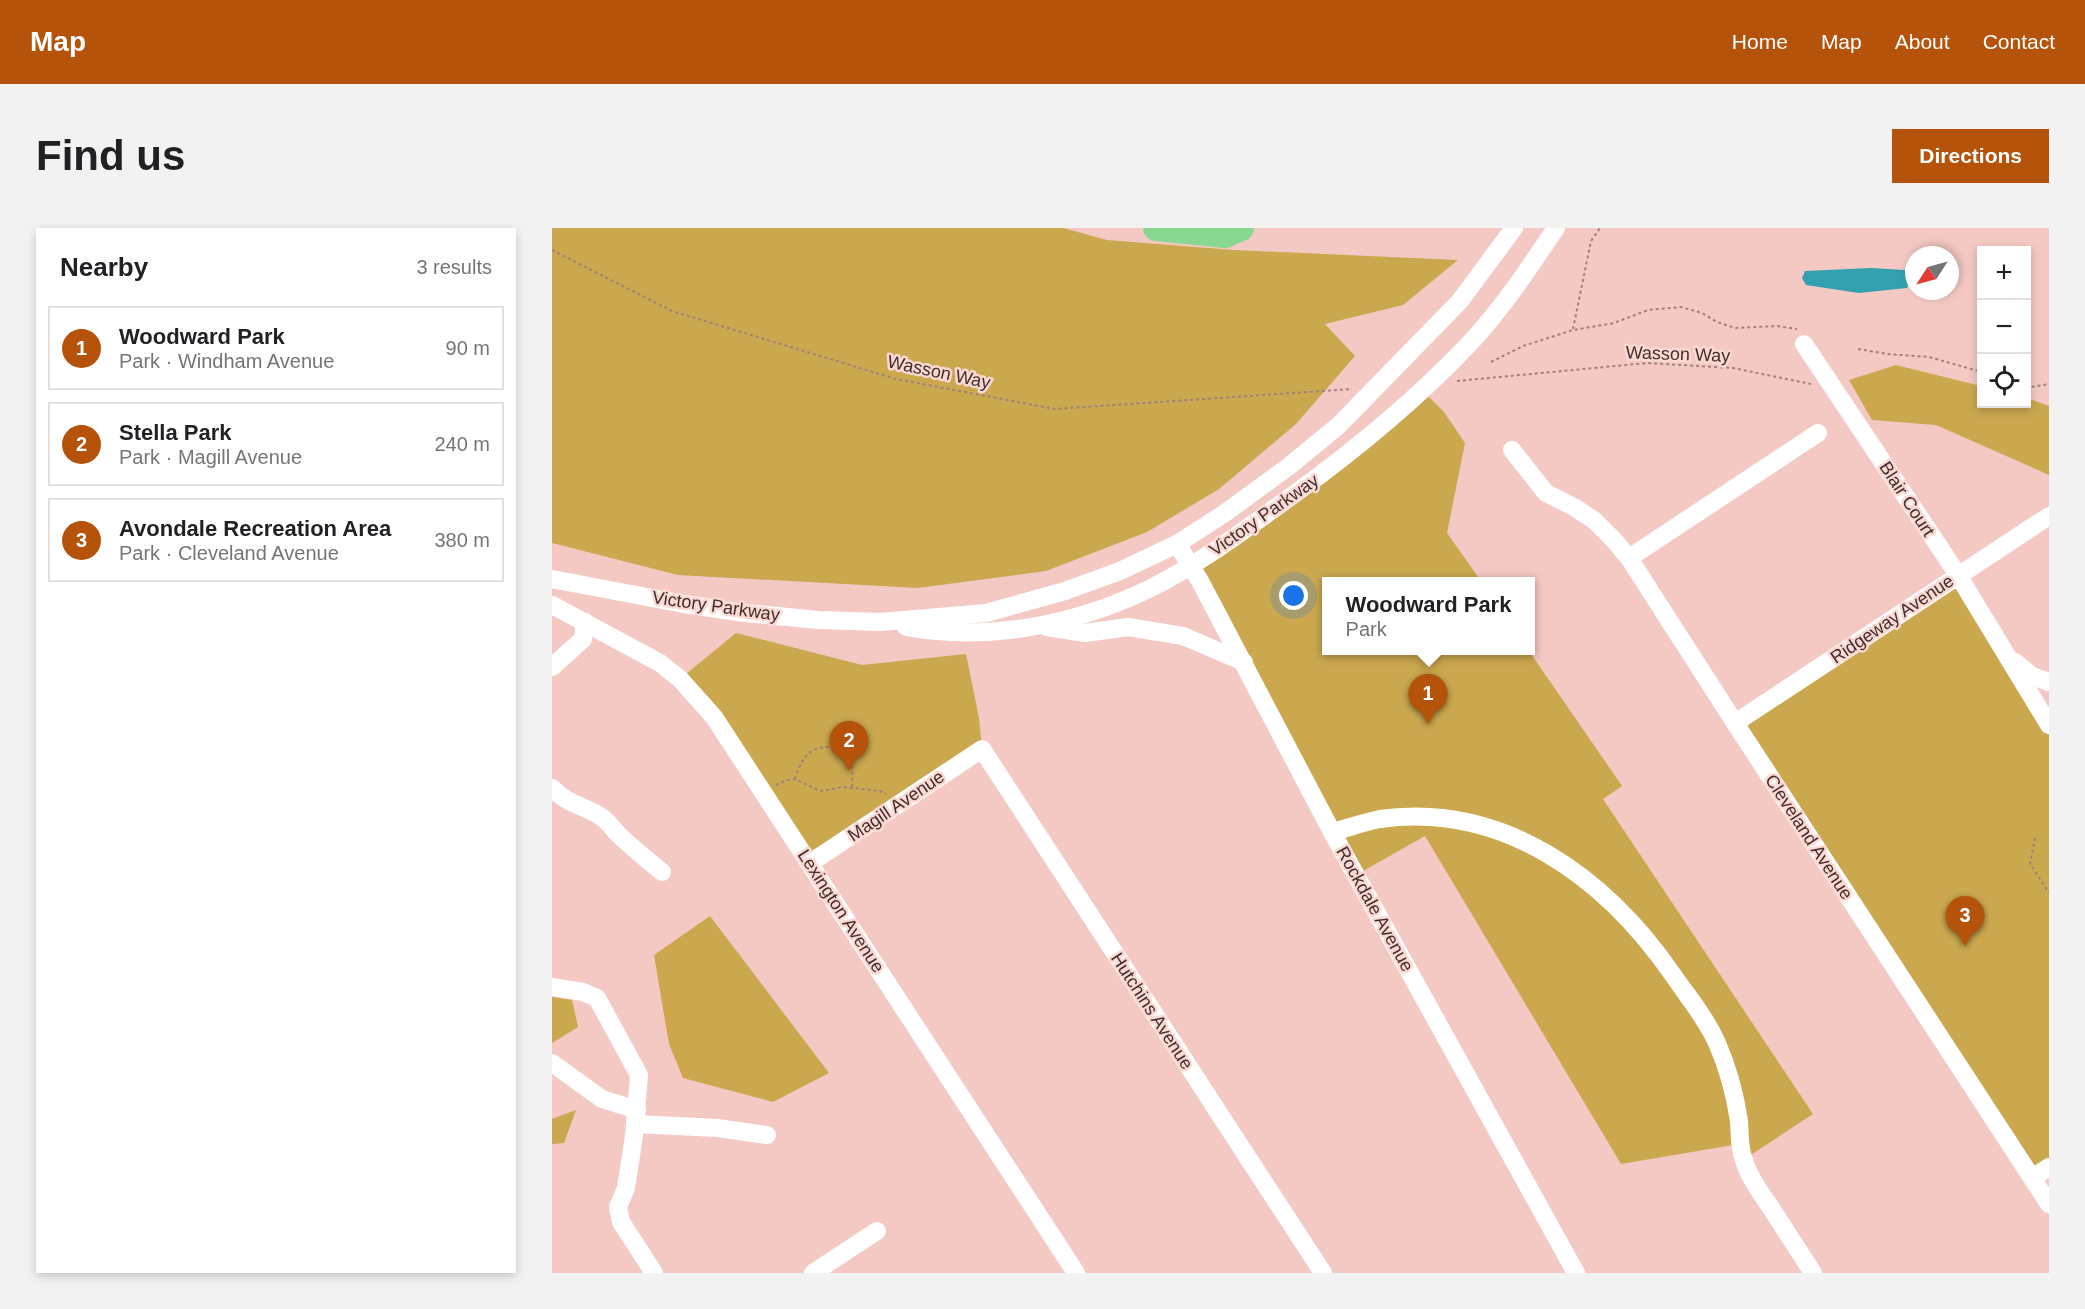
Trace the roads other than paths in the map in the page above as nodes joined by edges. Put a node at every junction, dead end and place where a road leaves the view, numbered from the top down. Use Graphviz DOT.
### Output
graph roads {
  1 [pos="1156,228"];
  2 [pos="1241,228"];
  3 [pos="1514,228"];
  4 [pos="1556,228"];
  5 [pos="1800,336"];
  6 [pos="1818,434"];
  7 [pos="1512,450"];
  8 [pos="2049,516"];
  9 [pos="1177,544"];
  10 [pos="1629,558"];
  11 [pos="1191,566"];
  12 [pos="1958,575"];
  13 [pos="552,579"];
  14 [pos="552,605"];
  15 [pos="585,622"];
  16 [pos="880,622"];
  17 [pos="1040,626"];
  18 [pos="2008,656"];
  19 [pos="1244,662"];
  20 [pos="552,667"];
  21 [pos="2049,682"];
  22 [pos="1735,723"];
  23 [pos="2049,725"];
  24 [pos="982,749"];
  25 [pos="552,788"];
  26 [pos="1332,832"];
  27 [pos="810,863"];
  28 [pos="662,872"];
  29 [pos="552,987"];
  30 [pos="552,1063"];
  31 [pos="636,1117"];
  32 [pos="766,1135"];
  33 [pos="2049,1167"];
  34 [pos="2032,1178"];
  35 [pos="2049,1204"];
  36 [pos="877,1231"];
  37 [pos="654,1273"];
  38 [pos="813,1273"];
  39 [pos="1076,1273"];
  40 [pos="1323,1273"];
  41 [pos="1576,1273"];
  42 [pos="1813,1273"];
  1 -- 2 [label="highway"];
  3 -- 9 [label="street, Victory Parkway"];
  4 -- 11 [label="street, Victory Parkway"];
  5 -- 12 [label="street, Blair Court"];
  6 -- 10 [label="street"];
  7 -- 10 [label="street, Cleveland Avenue"];
  8 -- 12 [label="street, Ridgeway Avenue"];
  9 -- 11 [label="street, Rockdale Avenue"];
  9 -- 16 [label="street, Victory Parkway"];
  10 -- 22 [label="street, Cleveland Avenue"];
  11 -- 17 [label="street, Victory Parkway"];
  11 -- 19 [label="street, Rockdale Avenue"];
  12 -- 18 [label="street, Blair Court"];
  12 -- 22 [label="street, Ridgeway Avenue"];
  13 -- 16 [label="street, Victory Parkway"];
  14 -- 15 [label="street, Lexington Avenue"];
  15 -- 20 [label="street"];
  15 -- 27 [label="street, Lexington Avenue"];
  16 -- 17 [label="street, Victory Parkway"];
  17 -- 19 [label="street"];
  18 -- 21 [label="street, Blair Court"];
  18 -- 23 [label="street, Blair Court"];
  19 -- 26 [label="street, Rockdale Avenue"];
  22 -- 34 [label="street, Cleveland Avenue"];
  24 -- 27 [label="street, Magill Avenue"];
  24 -- 40 [label="street, Hutchins Avenue"];
  25 -- 28 [label="street"];
  26 -- 41 [label="street, Rockdale Avenue"];
  26 -- 42 [label="street"];
  27 -- 39 [label="street, Lexington Avenue"];
  29 -- 31 [label="street"];
  30 -- 31 [label="street"];
  31 -- 32 [label="street"];
  31 -- 37 [label="street"];
  33 -- 34 [label="street"];
  34 -- 35 [label="street, Cleveland Avenue"];
  36 -- 38 [label="street"];
}
